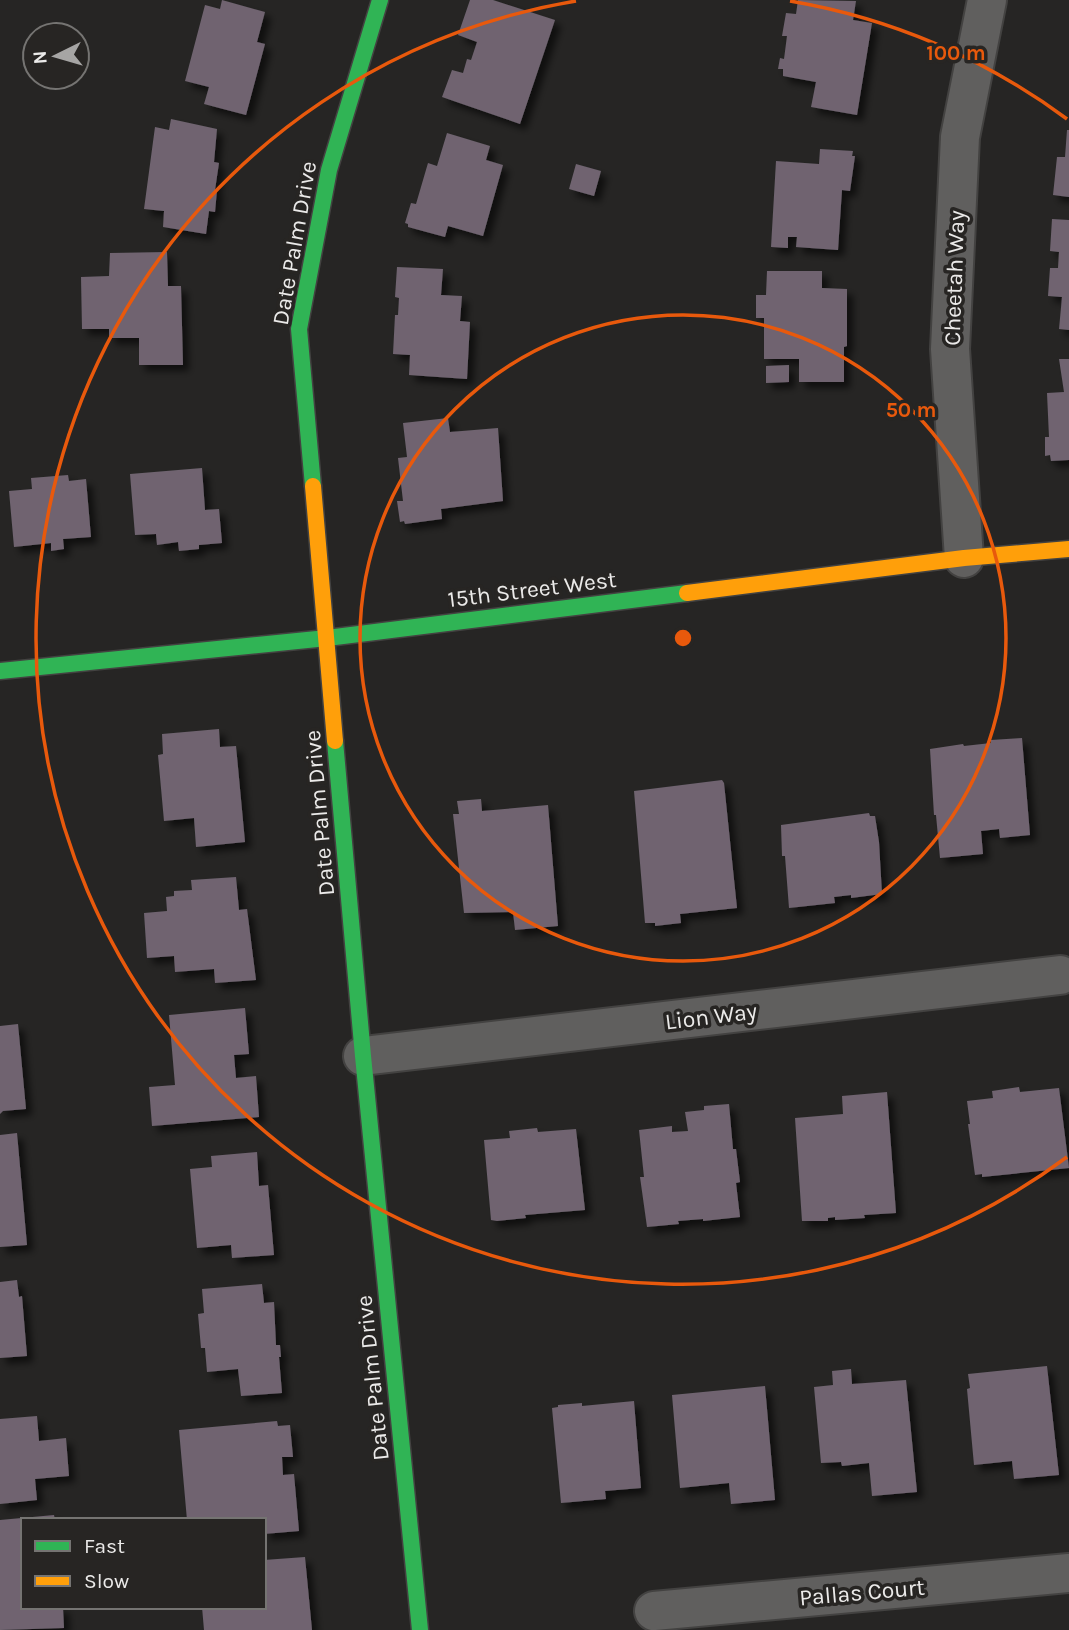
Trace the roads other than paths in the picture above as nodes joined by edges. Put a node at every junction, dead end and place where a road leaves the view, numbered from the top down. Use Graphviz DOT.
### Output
graph roads {
  1 [pos="380,0"];
  2 [pos="987,0"];
  3 [pos="1069,549"];
  4 [pos="964,558"];
  5 [pos="327,638"];
  6 [pos="0,671"];
  7 [pos="1060,975"];
  8 [pos="363,1056"];
  9 [pos="1069,1573"];
  10 [pos="654,1611"];
  11 [pos="419,1630"];
  1 -- 5 [label="street, Date Palm Drive"];
  2 -- 4 [label="street, Cheetah Way"];
  3 -- 4 [label="street, 15th Street West"];
  4 -- 5 [label="street, 15th Street West"];
  5 -- 6 [label="street, 15th Street West"];
  5 -- 8 [label="street, Date Palm Drive"];
  7 -- 8 [label="street, Lion Way"];
  8 -- 11 [label="street, Date Palm Drive"];
  9 -- 10 [label="street, Pallas Court"];
}
